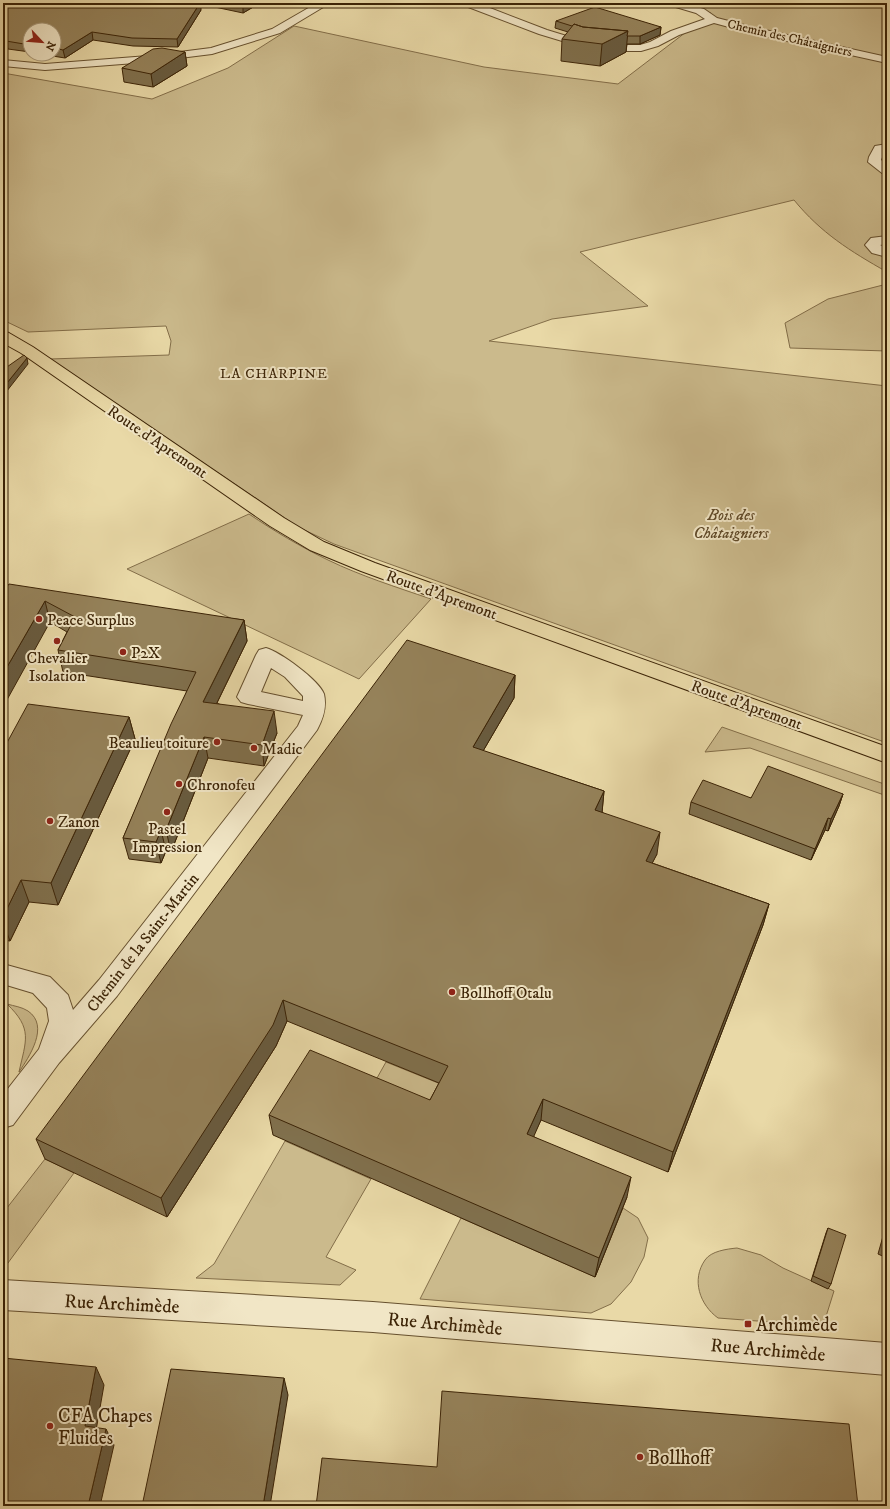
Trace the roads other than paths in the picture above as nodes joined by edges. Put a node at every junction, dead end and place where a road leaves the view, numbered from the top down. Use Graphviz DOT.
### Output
graph roads {
  1 [pos="325,3"];
  2 [pos="467,3"];
  3 [pos="673,3"];
  4 [pos="713,20"];
  5 [pos="887,60"];
  6 [pos="3,62"];
  7 [pos="887,148"];
  8 [pos="887,170"];
  9 [pos="887,240"];
  10 [pos="887,253"];
  11 [pos="3,336"];
  12 [pos="313,710"];
  13 [pos="887,755"];
  14 [pos="3,974"];
  15 [pos="50,1056"];
  16 [pos="3,1116"];
  17 [pos="3,1295"];
  18 [pos="887,1359"];
  1 -- 6 [label="street"];
  2 -- 4 [label="street"];
  3 -- 4 [label="street, Chemin des Châtaigniers"];
  4 -- 5 [label="street, Chemin des Châtaigniers"];
  7 -- 8 [label="street"];
  9 -- 10 [label="street"];
  11 -- 13 [label="main road, Route d'Apremont"];
  12 -- 15 [label="street, Chemin de la Saint-Martin"];
  14 -- 15 [label="street, Chemin de la Saint-Martin"];
  15 -- 16 [label="street, Chemin de la Saint-Martin"];
  17 -- 18 [label="street, Rue Archimède"];
}
